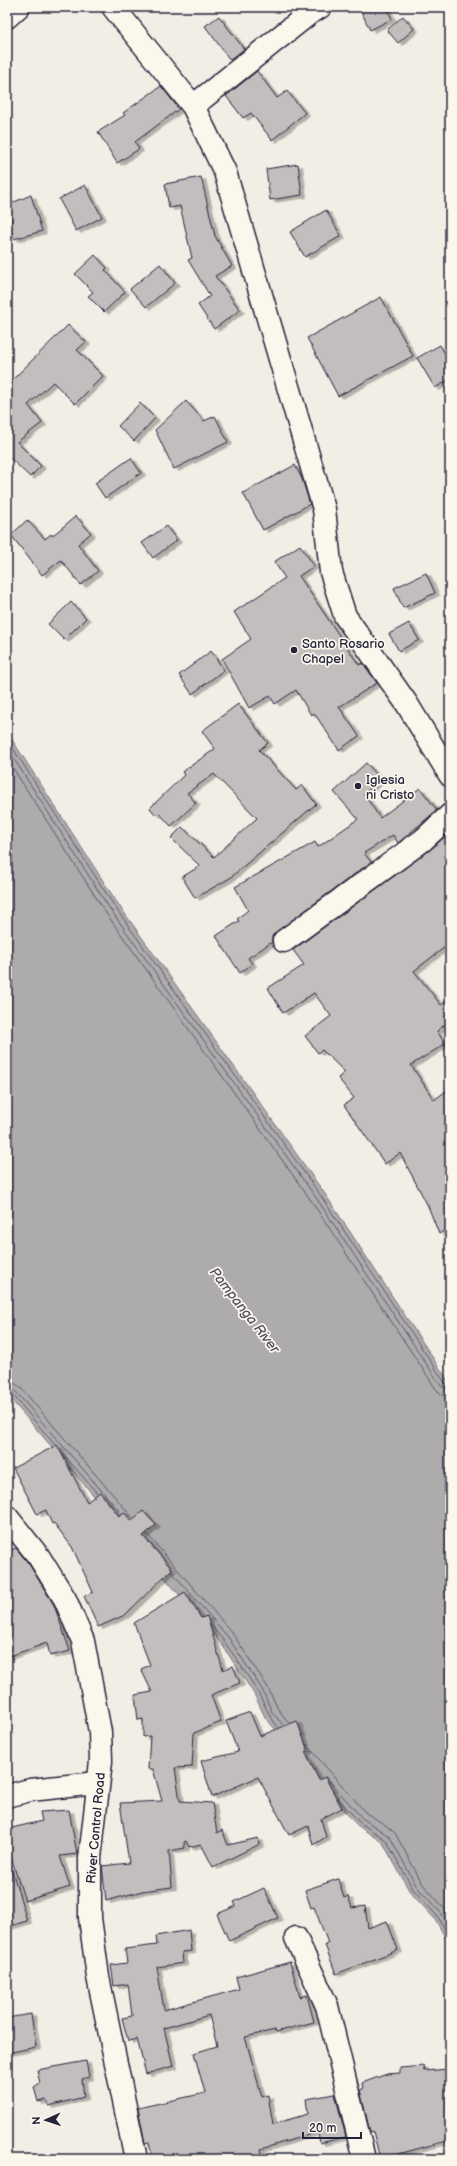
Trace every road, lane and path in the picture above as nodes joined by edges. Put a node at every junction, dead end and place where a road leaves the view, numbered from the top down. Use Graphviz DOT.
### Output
graph roads {
  1 [pos="18,7"];
  2 [pos="113,7"];
  3 [pos="320,7"];
  4 [pos="7,17"];
  5 [pos="193,106"];
  6 [pos="450,775"];
  7 [pos="450,815"];
  8 [pos="284,941"];
  9 [pos="7,1517"];
  10 [pos="97,1783"];
  11 [pos="7,1796"];
  12 [pos="296,1938"];
  13 [pos="136,2159"];
  14 [pos="364,2159"];
  1 -- 4 [label="main road"];
  2 -- 5 [label="main road"];
  3 -- 5 [label="main road"];
  5 -- 6 [label="main road"];
  7 -- 8 [label="main road"];
  9 -- 10 [label="main road, River Control Road"];
  10 -- 11 [label="main road"];
  10 -- 13 [label="main road, River Control Road"];
  12 -- 14 [label="main road"];
}
